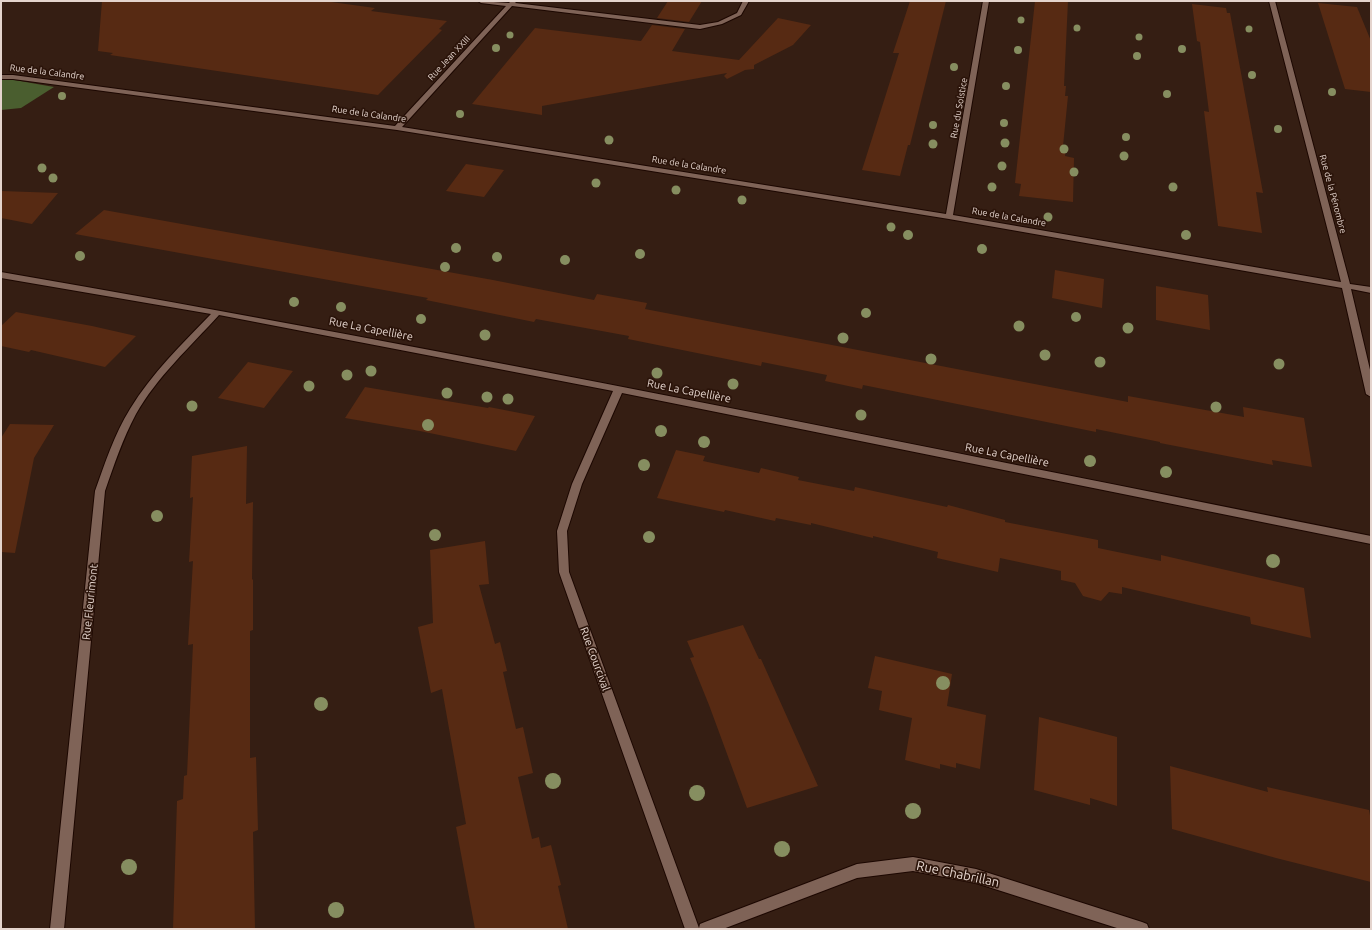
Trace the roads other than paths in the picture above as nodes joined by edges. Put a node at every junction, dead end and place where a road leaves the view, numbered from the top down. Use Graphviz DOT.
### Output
graph roads {
  1 [pos="482,1"];
  2 [pos="746,1"];
  3 [pos="986,1"];
  4 [pos="1272,1"];
  5 [pos="512,3"];
  6 [pos="1,77"];
  7 [pos="397,128"];
  8 [pos="949,217"];
  9 [pos="1,275"];
  10 [pos="1346,286"];
  11 [pos="1371,290"];
  12 [pos="217,312"];
  13 [pos="619,389"];
  14 [pos="1371,394"];
  15 [pos="1371,540"];
  16 [pos="57,929"];
  17 [pos="692,929"];
  18 [pos="705,929"];
  19 [pos="1142,929"];
  1 -- 5 [label="street"];
  2 -- 5 [label="street"];
  3 -- 8 [label="street, Rue du Solstice"];
  4 -- 10 [label="street, Rue de la Pénombre"];
  5 -- 7 [label="street, Rue Jean XXIII"];
  6 -- 7 [label="street, Rue de la Calandre"];
  7 -- 8 [label="street, Rue de la Calandre"];
  8 -- 10 [label="street, Rue de la Calandre"];
  9 -- 12 [label="street, Rue La Capellière"];
  10 -- 11 [label="street, Rue de la Calandre"];
  10 -- 14 [label="street, Rue de la Pénombre"];
  12 -- 13 [label="street, Rue La Capellière"];
  12 -- 16 [label="street, Rue Fleurimont"];
  13 -- 15 [label="street, Rue La Capellière"];
  13 -- 17 [label="street, Rue Courcival"];
  18 -- 19 [label="street, Rue Chabrillan"];
}
